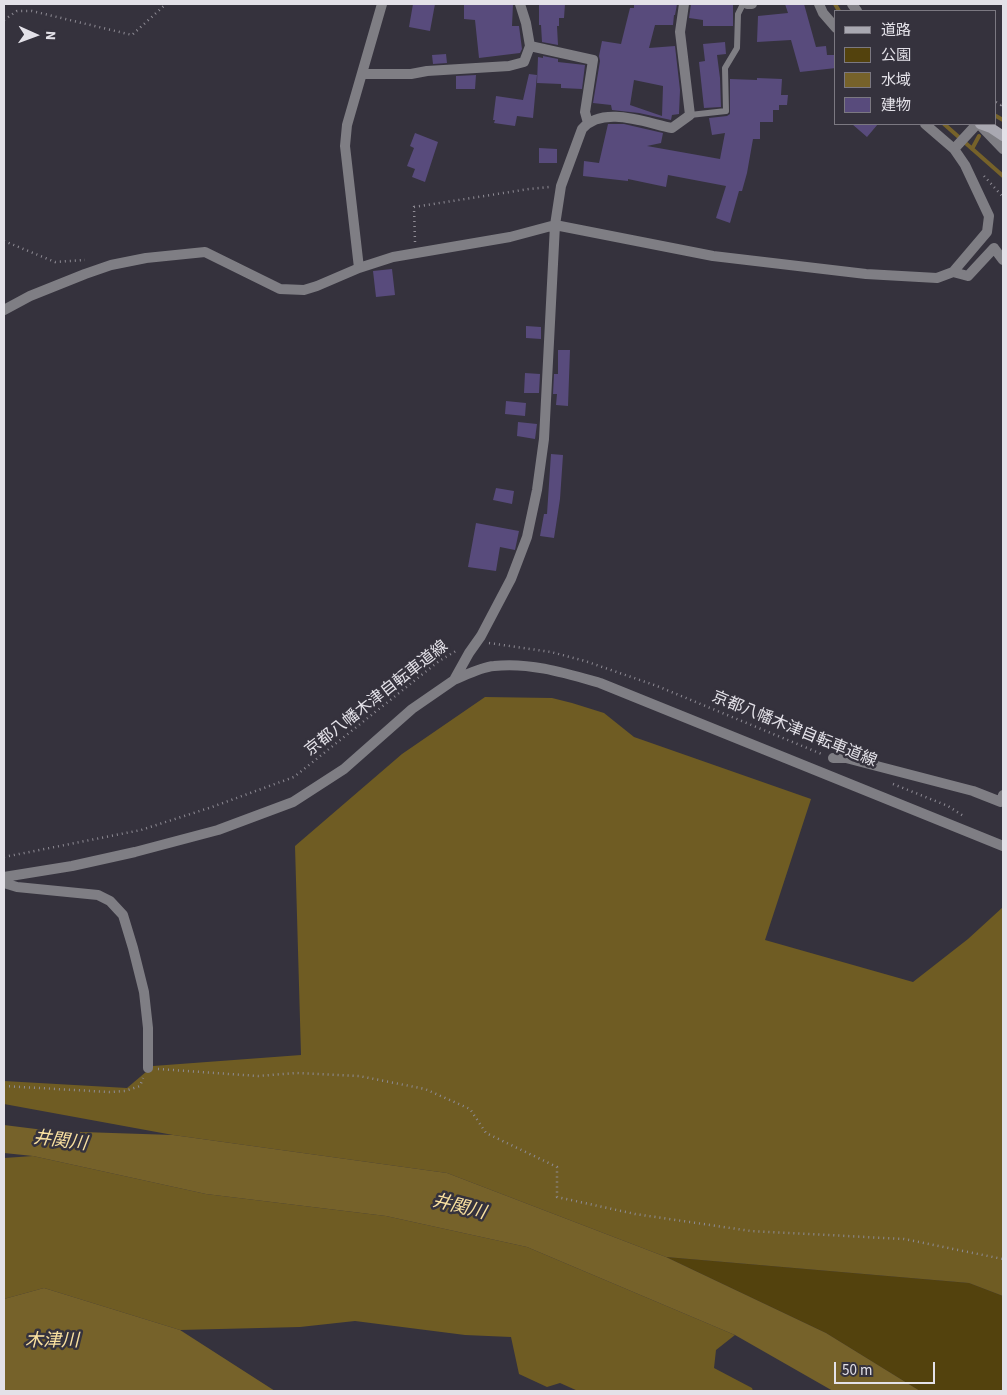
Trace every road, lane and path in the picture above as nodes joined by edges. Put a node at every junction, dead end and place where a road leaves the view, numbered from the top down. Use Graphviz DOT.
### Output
graph roads {
  1 [pos="166,4"];
  2 [pos="382,4"];
  3 [pos="520,4"];
  4 [pos="684,4"];
  5 [pos="743,4"];
  6 [pos="747,4"];
  7 [pos="752,4"];
  8 [pos="819,4"];
  9 [pos="4,20"];
  10 [pos="834,26"];
  11 [pos="530,46"];
  12 [pos="362,74"];
  13 [pos="690,115"];
  14 [pos="588,122"];
  15 [pos="926,125"];
  16 [pos="976,125"];
  17 [pos="1003,136"];
  18 [pos="957,146"];
  19 [pos="1003,149"];
  20 [pos="561,186"];
  21 [pos="555,225"];
  22 [pos="4,241"];
  23 [pos="415,253"];
  24 [pos="91,259"];
  25 [pos="1003,260"];
  26 [pos="359,268"];
  27 [pos="953,272"];
  28 [pos="4,310"];
  29 [pos="482,636"];
  30 [pos="456,651"];
  31 [pos="454,680"];
  32 [pos="833,758"];
  33 [pos="886,780"];
  34 [pos="1003,795"];
  35 [pos="971,821"];
  36 [pos="1003,846"];
  37 [pos="4,857"];
  38 [pos="4,877"];
  39 [pos="4,883"];
  40 [pos="148,1068"];
  41 [pos="4,1086"];
  42 [pos="1003,1259"];
  1 -- 9 [label="path"];
  2 -- 12 [label="street"];
  3 -- 11 [label="street"];
  4 -- 13 [label="street"];
  5 -- 13 [label="lane"];
  6 -- 7 [label="street"];
  8 -- 10 [label="street"];
  11 -- 12 [label="street"];
  11 -- 14 [label="street"];
  12 -- 26 [label="street"];
  13 -- 14 [label="street"];
  14 -- 20 [label="street"];
  15 -- 18 [label="street"];
  16 -- 17 [label="street"];
  16 -- 18 [label="street"];
  16 -- 19 [label="street"];
  18 -- 27 [label="street"];
  20 -- 21 [label="street"];
  20 -- 23 [label="path"];
  21 -- 23 [label="street"];
  21 -- 27 [label="street"];
  21 -- 29 [label="street"];
  22 -- 24 [label="path"];
  23 -- 26 [label="street"];
  25 -- 27 [label="street"];
  26 -- 28 [label="street"];
  29 -- 31 [label="street"];
  29 -- 32 [label="path, 京都八幡木津自転車道線"];
  30 -- 37 [label="path, 京都八幡木津自転車道線"];
  31 -- 36 [label="street"];
  31 -- 38 [label="street"];
  32 -- 34 [label="street"];
  33 -- 35 [label="path, 京都八幡木津自転車道線"];
  39 -- 40 [label="street"];
  40 -- 41 [label="path"];
  40 -- 42 [label="path"];
}
